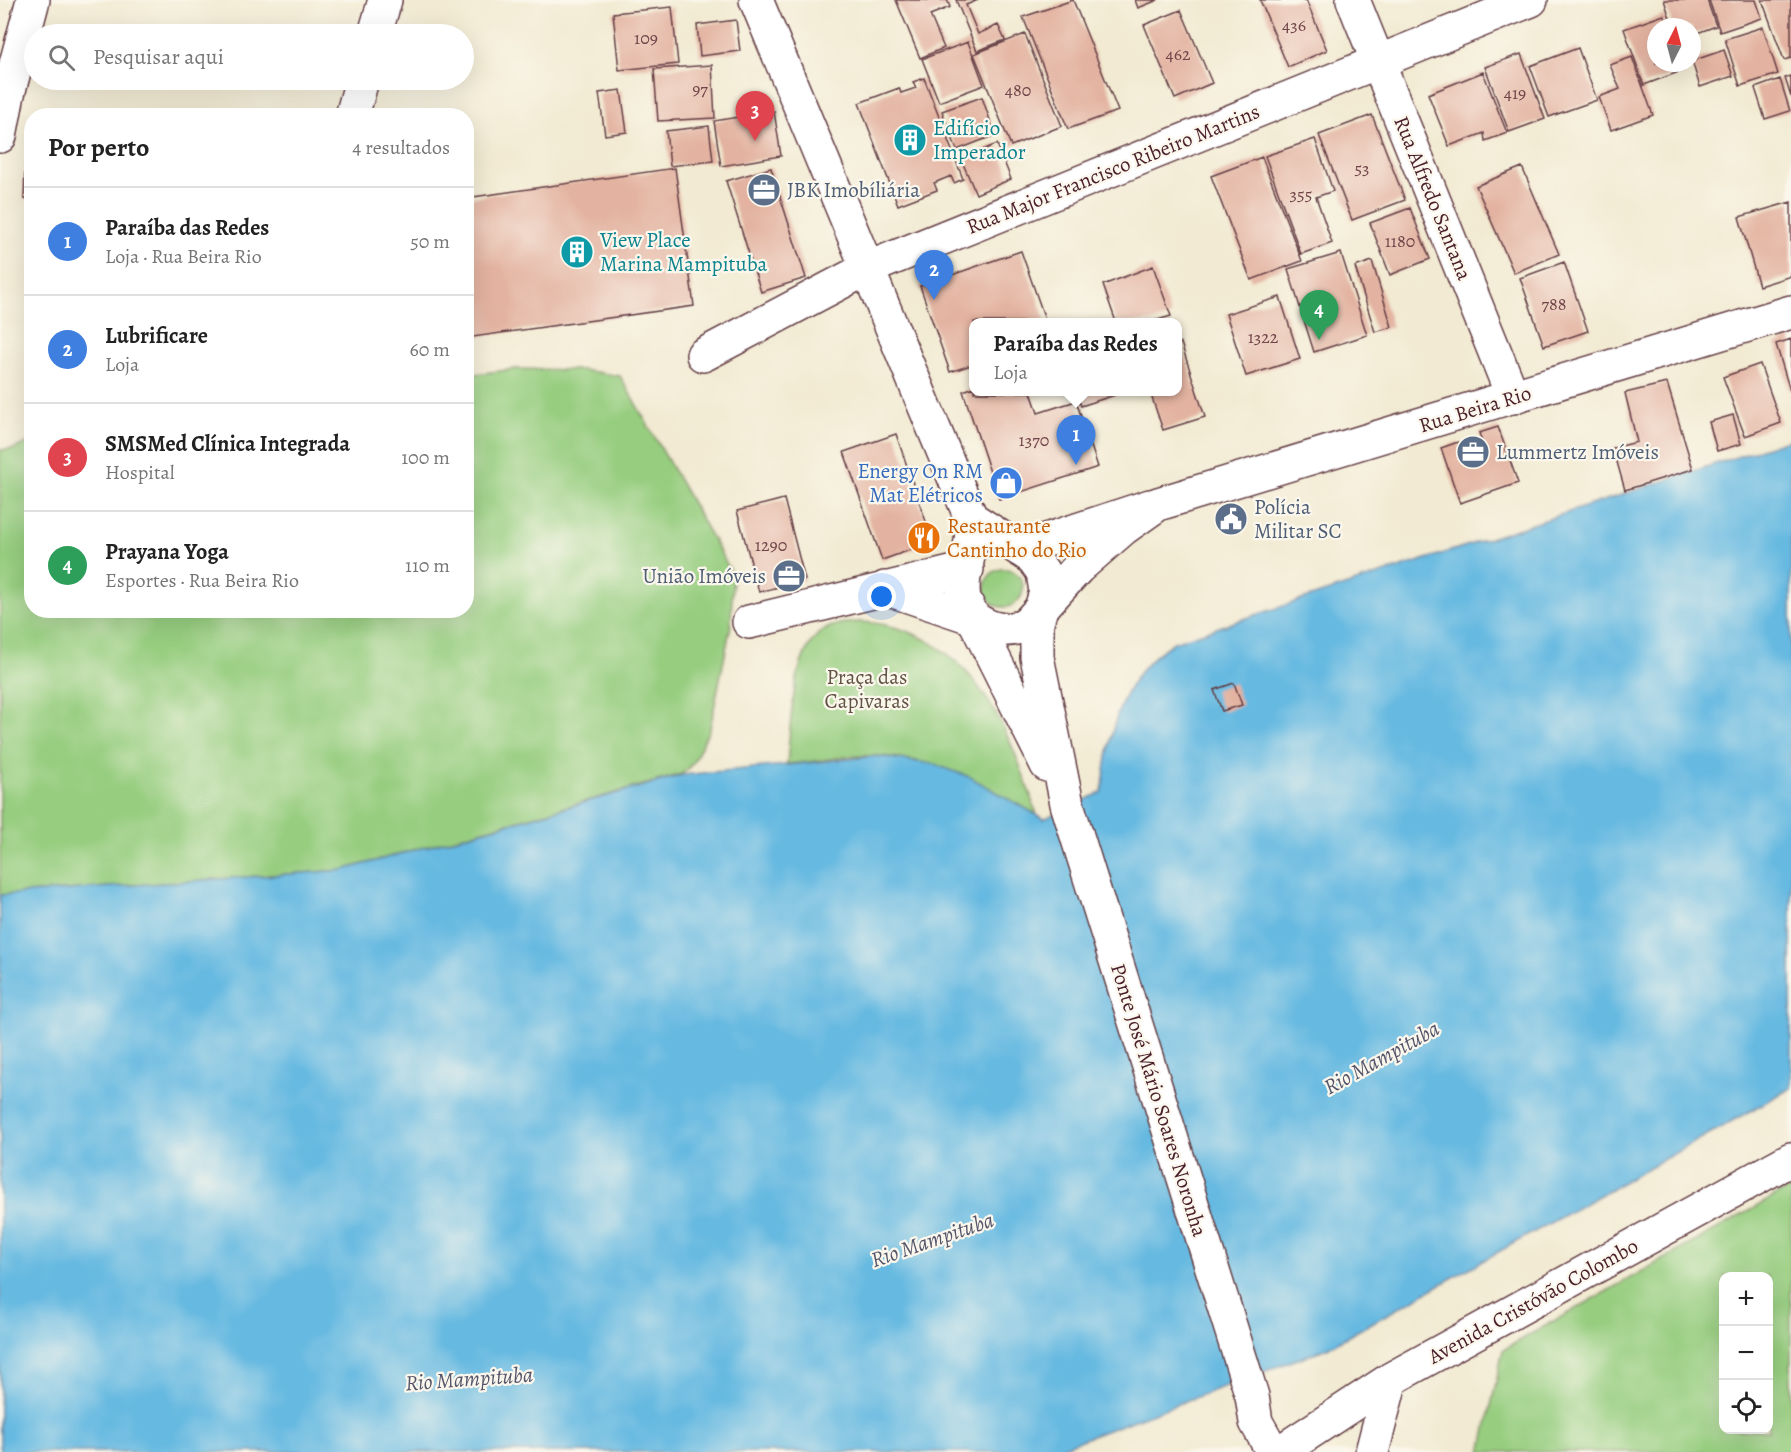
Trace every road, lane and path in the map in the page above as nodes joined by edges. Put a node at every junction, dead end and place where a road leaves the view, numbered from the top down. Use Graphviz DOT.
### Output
graph roads {
  1 [pos="33,0"];
  2 [pos="386,0"];
  3 [pos="756,0"];
  4 [pos="1353,0"];
  5 [pos="1531,0"];
  6 [pos="26,24"];
  7 [pos="378,24"];
  8 [pos="24,29"];
  9 [pos="1378,62"];
  10 [pos="359,90"];
  11 [pos="4,94"];
  12 [pos="354,108"];
  13 [pos="0,136"];
  14 [pos="866,269"];
  15 [pos="1791,312"];
  16 [pos="704,355"];
  17 [pos="1514,397"];
  18 [pos="1158,504"];
  19 [pos="971,518"];
  20 [pos="1019,549"];
  21 [pos="967,569"];
  22 [pos="885,588"];
  23 [pos="1039,612"];
  24 [pos="974,618"];
  25 [pos="748,622"];
  26 [pos="1067,804"];
  27 [pos="1791,1159"];
  28 [pos="1391,1379"];
  29 [pos="1273,1452"];
  30 [pos="1280,1452"];
  31 [pos="1372,1452"];
  1 -- 6 [label="main road"];
  2 -- 7 [label="main road"];
  3 -- 14 [label="main road"];
  4 -- 9 [label="main road, Rua Alfredo Santana"];
  5 -- 9 [label="main road, Rua Major Francisco Ribeiro Martins"];
  8 -- 11 [label="main road"];
  9 -- 14 [label="main road, Rua Major Francisco Ribeiro Martins"];
  9 -- 17 [label="main road, Rua Alfredo Santana"];
  10 -- 12 [label="main road"];
  11 -- 13 [label="main road"];
  14 -- 16 [label="main road, Rua Major Francisco Ribeiro Martins"];
  14 -- 19 [label="main road"];
  15 -- 17 [label="main road, Rua Beira Rio"];
  17 -- 18 [label="main road, Rua Beira Rio"];
  18 -- 20 [label="main road, Rua Beira Rio"];
  18 -- 23 [label="main road, Rua Beira Rio"];
  19 -- 20 [label="main road"];
  19 -- 21 [label="main road"];
  20 -- 21 [label="main road, Rua Beira Rio"];
  20 -- 23 [label="main road"];
  21 -- 22 [label="main road, Rua Beira Rio"];
  21 -- 24 [label="main road"];
  22 -- 24 [label="main road, Rua Beira Rio"];
  22 -- 25 [label="main road, Rua Beira Rio"];
  23 -- 24 [label="main road, Rua Beira Rio"];
  23 -- 26 [label="main road"];
  24 -- 26 [label="main road"];
  26 -- 29 [label="main road, Ponte José Mário Soares Noronha"];
  27 -- 28 [label="main road, Avenida Cristóvão Colombo"];
  28 -- 30 [label="main road, Avenida Cristóvão Colombo"];
  28 -- 31 [label="main road"];
}
